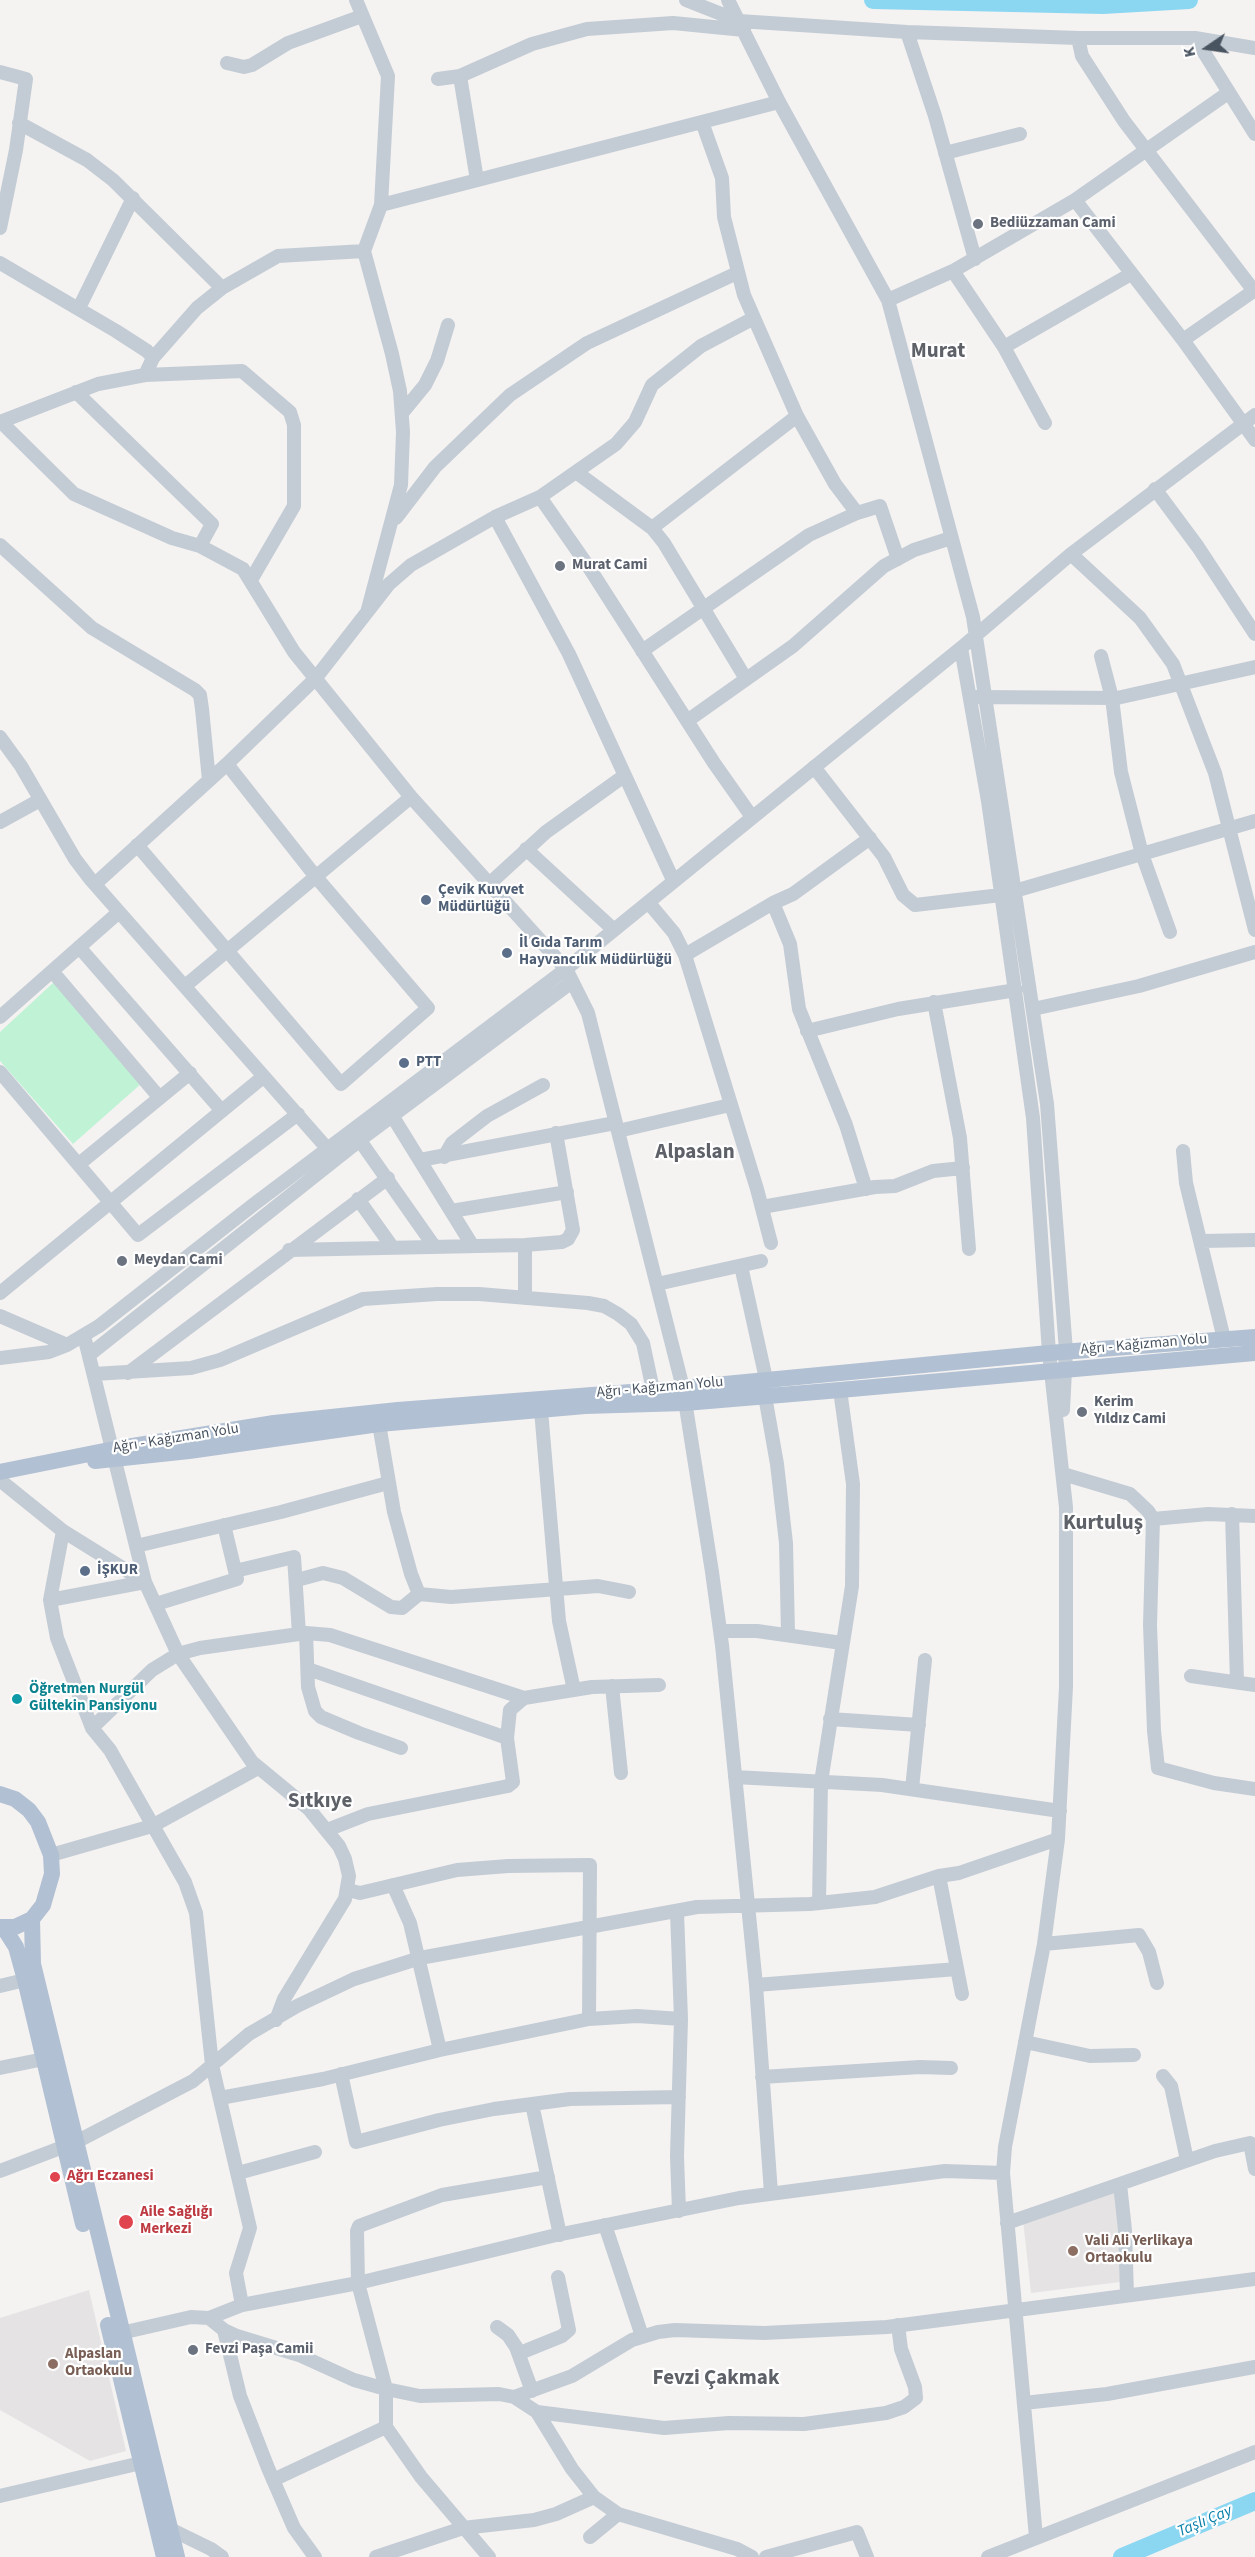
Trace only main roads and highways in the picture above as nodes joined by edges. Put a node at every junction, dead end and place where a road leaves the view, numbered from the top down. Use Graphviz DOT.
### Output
graph roads {
  1 [pos="1255,1337"];
  2 [pos="1255,1353"];
  3 [pos="684,1396"];
  4 [pos="115,1455"];
  5 [pos="0,1463"];
  6 [pos="0,1478"];
  7 [pos="0,1794"];
  8 [pos="32,1919"];
  9 [pos="2,1927"];
  10 [pos="70,2144"];
  11 [pos="164,2530"];
  12 [pos="164,2557"];
  13 [pos="177,2557"];
  1 -- 3 [label="main road, Ağrı - Kağızman Yolu"];
  2 -- 3 [label="main road, Ağrı - Kağızman Yolu"];
  3 -- 4 [label="main road, Ağrı - Kağızman Yolu"];
  3 -- 4 [label="main road, Ağrı - Kağızman Yolu"];
  4 -- 5 [label="main road"];
  4 -- 6 [label="main road"];
  4 -- 6 [label="main road, Ağrı - Kağızman Yolu"];
  7 -- 8 [label="main road"];
  8 -- 9 [label="main road"];
  8 -- 10 [label="main road"];
  9 -- 10 [label="main road"];
  10 -- 11 [label="main road"];
  10 -- 11 [label="main road"];
  11 -- 12 [label="main road"];
  11 -- 13 [label="main road"];
}
